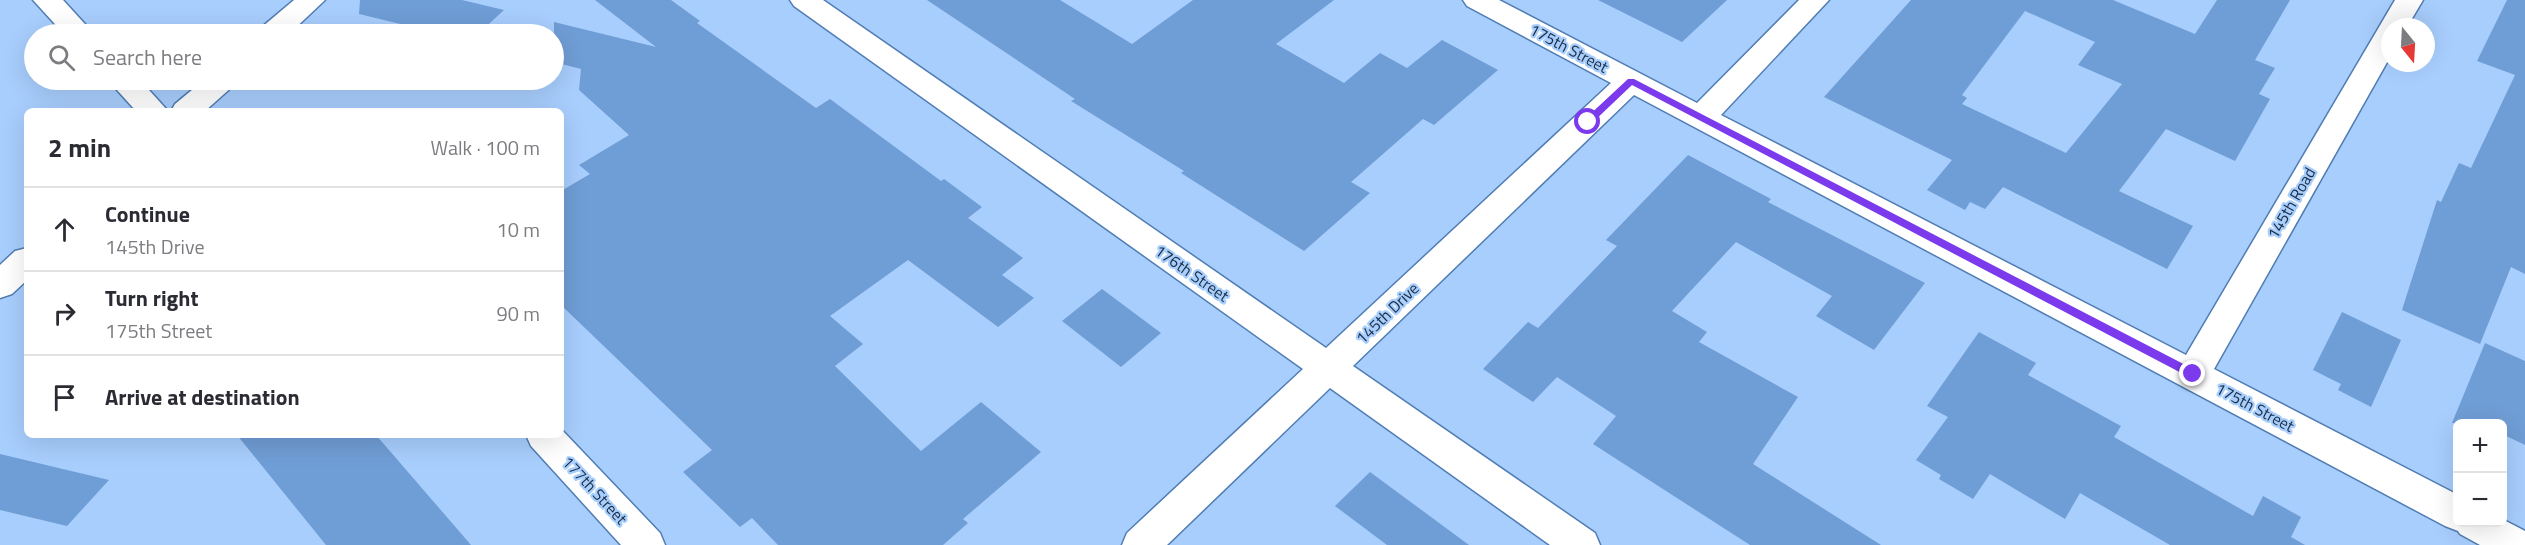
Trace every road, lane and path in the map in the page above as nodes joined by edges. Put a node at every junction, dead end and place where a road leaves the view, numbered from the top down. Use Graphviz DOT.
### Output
graph roads {
  1 [pos="47,0"];
  2 [pos="311,0"];
  3 [pos="804,0"];
  4 [pos="1477,0"];
  5 [pos="1815,0"];
  6 [pos="2409,0"];
  7 [pos="2398,18"];
  8 [pos="70,24"];
  9 [pos="283,24"];
  10 [pos="2381,48"];
  11 [pos="1631,81"];
  12 [pos="133,90"];
  13 [pos="210,90"];
  14 [pos="150,108"];
  15 [pos="189,108"];
  16 [pos="1701,117"];
  17 [pos="24,263"];
  18 [pos="0,285"];
  19 [pos="1329,368"];
  20 [pos="2193,374"];
  21 [pos="547,438"];
  22 [pos="2453,512"];
  23 [pos="2482,527"];
  24 [pos="646,545"];
  25 [pos="1141,545"];
  26 [pos="1581,545"];
  27 [pos="2515,545"];
  1 -- 8 [label="street"];
  2 -- 9 [label="street"];
  3 -- 19 [label="street, 176th Street"];
  4 -- 11 [label="street, 175th Street"];
  5 -- 16 [label="street"];
  6 -- 7 [label="street"];
  10 -- 20 [label="street, 145th Road"];
  11 -- 16 [label="street, 175th Street"];
  11 -- 19 [label="street, 145th Drive"];
  12 -- 14 [label="street"];
  13 -- 15 [label="street"];
  16 -- 20 [label="street, 175th Street"];
  17 -- 18 [label="street"];
  19 -- 25 [label="street, 145th Drive"];
  19 -- 26 [label="street, 176th Street"];
  20 -- 22 [label="street, 175th Street"];
  21 -- 24 [label="street, 177th Street"];
  23 -- 27 [label="street"];
}
